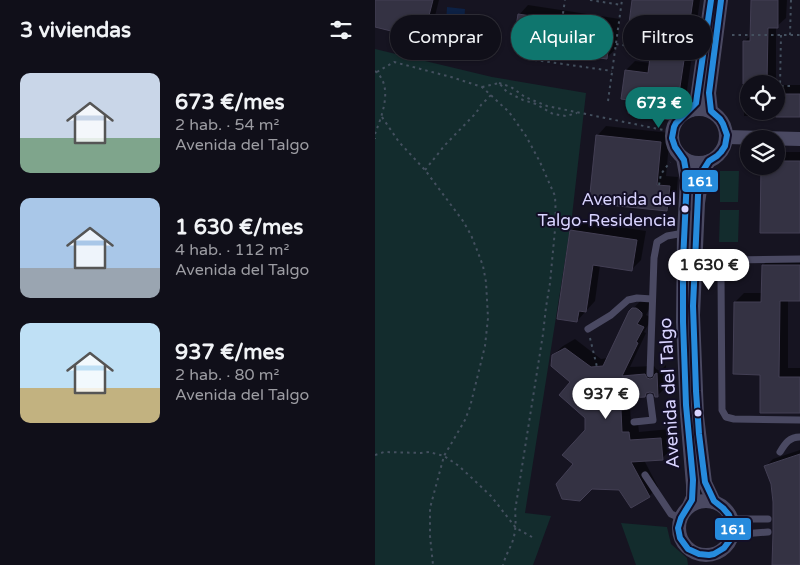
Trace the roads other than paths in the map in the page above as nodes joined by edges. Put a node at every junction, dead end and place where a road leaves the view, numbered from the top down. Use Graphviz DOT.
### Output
graph roads {
  1 [pos="711,0"];
  2 [pos="721,0"];
  3 [pos="691,110"];
  4 [pos="631,111"];
  5 [pos="711,111"];
  6 [pos="678,118"];
  7 [pos="727,137"];
  8 [pos="800,139"];
  9 [pos="683,158"];
  10 [pos="709,161"];
  11 [pos="684,233"];
  12 [pos="800,259"];
  13 [pos="653,299"];
  14 [pos="588,329"];
  15 [pos="650,374"];
  16 [pos="650,397"];
  17 [pos="800,420"];
  18 [pos="634,422"];
  19 [pos="800,437"];
  20 [pos="780,452"];
  21 [pos="645,475"];
  22 [pos="714,502"];
  23 [pos="689,506"];
  24 [pos="680,518"];
  25 [pos="731,519"];
  26 [pos="769,519"];
  27 [pos="768,532"];
  28 [pos="732,536"];
  29 [pos="723,549"];
  30 [pos="699,559"];
  31 [pos="719,565"];
  1 -- 3 [label="street"];
  2 -- 5 [label="street"];
  3 -- 5 [label="street"];
  3 -- 6 [label="street"];
  4 -- 6 [label="lane"];
  5 -- 7 [label="street"];
  6 -- 9 [label="street"];
  7 -- 8 [label="street"];
  7 -- 10 [label="street"];
  9 -- 10 [label="street"];
  9 -- 11 [label="street, Avenida del Talgo"];
  10 -- 22 [label="street, Avenida del Talgo"];
  11 -- 13 [label="lane"];
  11 -- 23 [label="street, Avenida del Talgo"];
  12 -- 17 [label="lane"];
  13 -- 14 [label="lane"];
  13 -- 15 [label="lane"];
  16 -- 18 [label="lane"];
  19 -- 20 [label="lane"];
  21 -- 24 [label="lane"];
  22 -- 23 [label="street"];
  22 -- 25 [label="street"];
  23 -- 24 [label="street"];
  24 -- 30 [label="street"];
  25 -- 26 [label="lane"];
  25 -- 28 [label="street"];
  27 -- 28 [label="lane"];
  28 -- 29 [label="street"];
  29 -- 30 [label="street"];
  29 -- 31 [label="street"];
}
